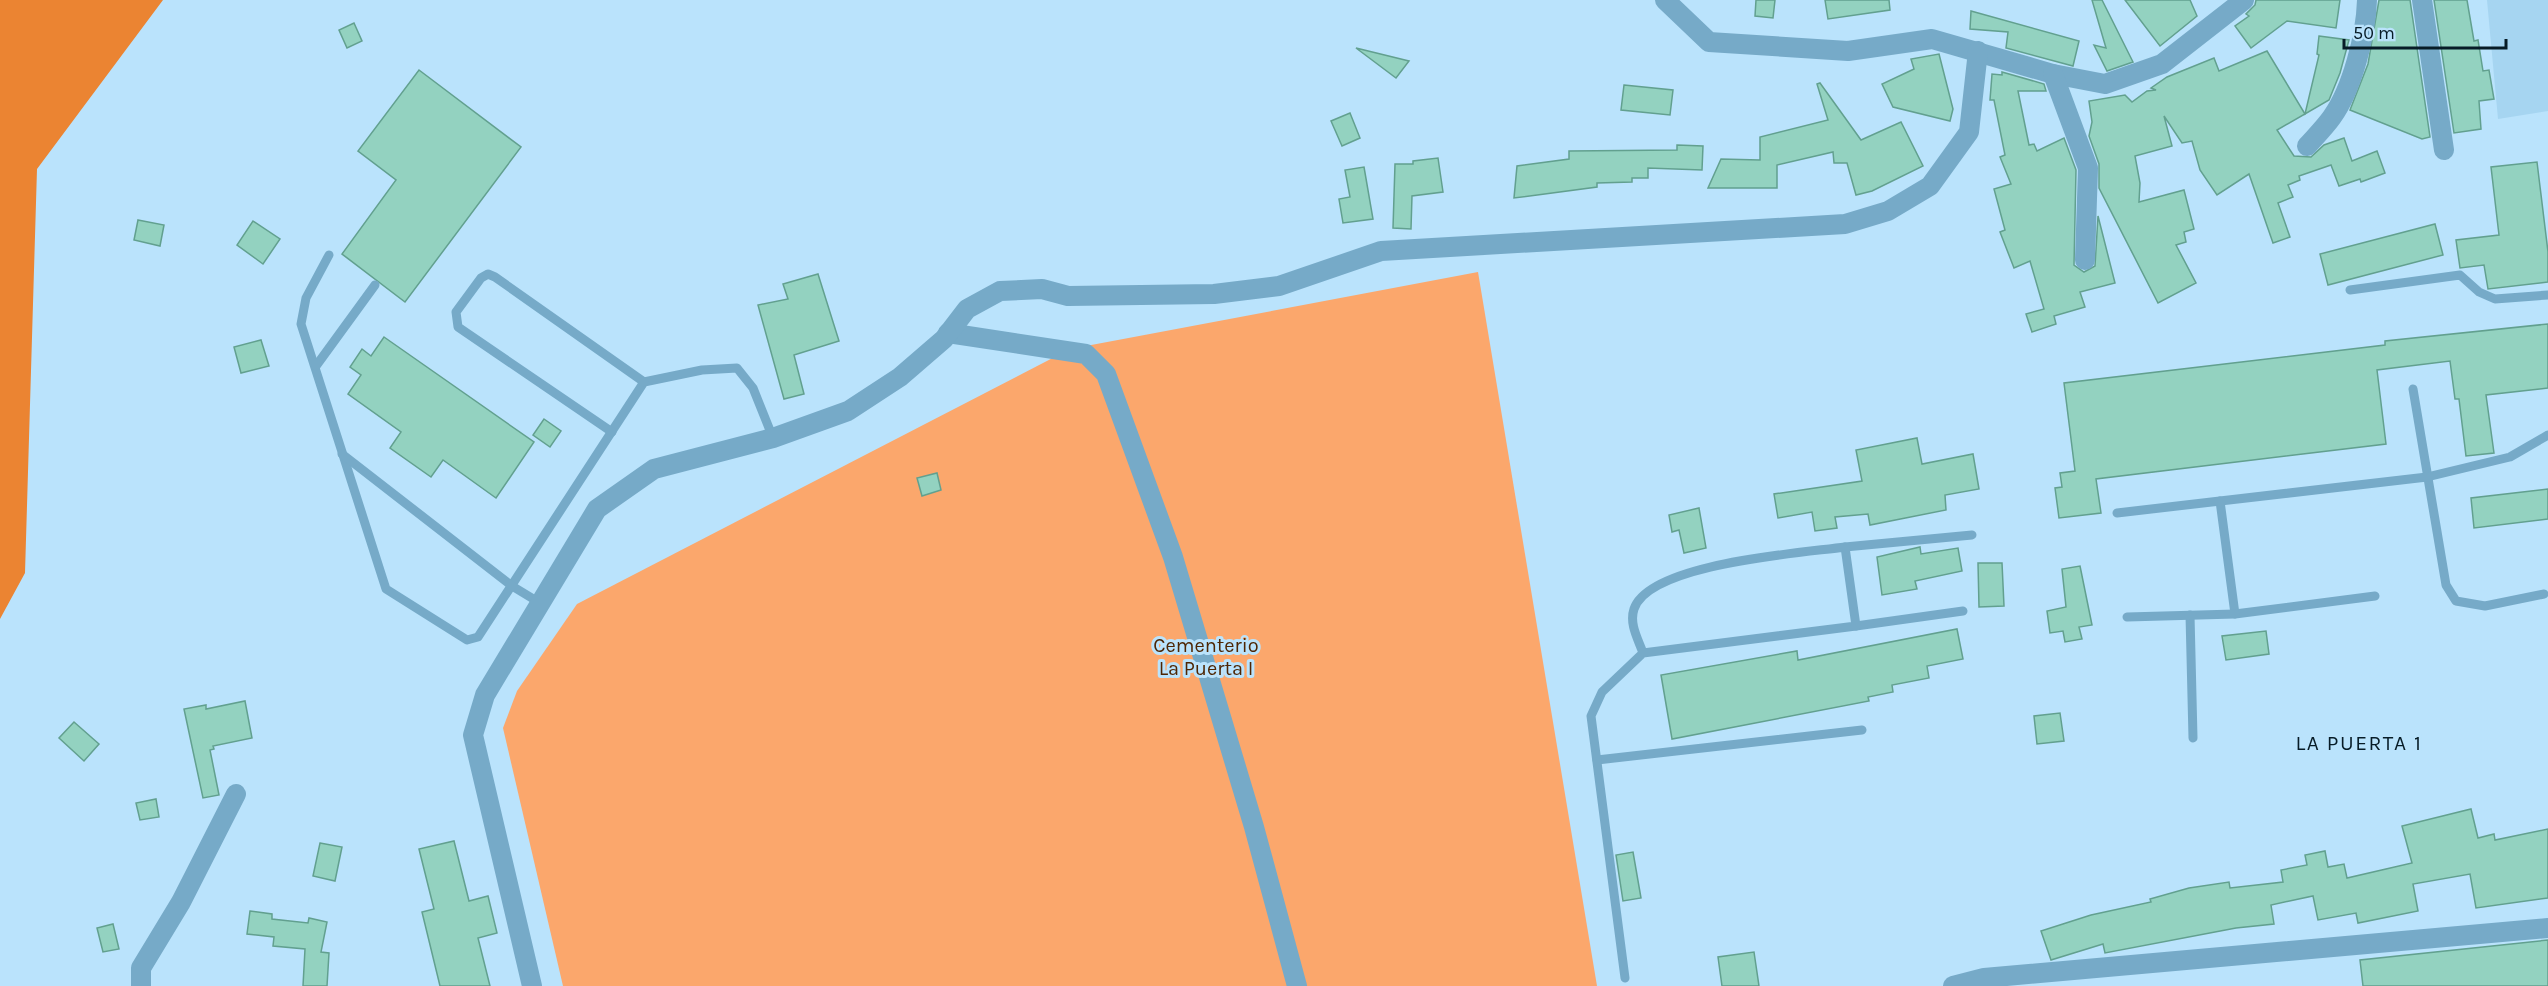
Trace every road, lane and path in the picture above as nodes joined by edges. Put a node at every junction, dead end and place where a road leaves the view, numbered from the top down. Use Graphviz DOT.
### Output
graph roads {
  1 [pos="1665,0"];
  2 [pos="2244,0"];
  3 [pos="2367,0"];
  4 [pos="2422,0"];
  5 [pos="1978,51"];
  6 [pos="2053,74"];
  7 [pos="2307,146"];
  8 [pos="2444,150"];
  9 [pos="329,255"];
  10 [pos="2085,260"];
  11 [pos="375,285"];
  12 [pos="2350,290"];
  13 [pos="2548,295"];
  14 [pos="948,333"];
  15 [pos="316,366"];
  16 [pos="644,382"];
  17 [pos="2413,389"];
  18 [pos="612,432"];
  19 [pos="2548,435"];
  20 [pos="773,438"];
  21 [pos="342,454"];
  22 [pos="2427,477"];
  23 [pos="2220,501"];
  24 [pos="2117,513"];
  25 [pos="1972,535"];
  26 [pos="1845,547"];
  27 [pos="512,586"];
  28 [pos="2544,594"];
  29 [pos="2375,596"];
  30 [pos="540,603"];
  31 [pos="1963,611"];
  32 [pos="2235,614"];
  33 [pos="2190,615"];
  34 [pos="2127,617"];
  35 [pos="1856,626"];
  36 [pos="1644,653"];
  37 [pos="1862,730"];
  38 [pos="2193,738"];
  39 [pos="1597,760"];
  40 [pos="236,794"];
  41 [pos="2548,928"];
  42 [pos="1625,978"];
  43 [pos="141,986"];
  44 [pos="532,986"];
  45 [pos="1297,986"];
  46 [pos="1953,986"];
  1 -- 5 [label="street"];
  2 -- 6 [label="street"];
  3 -- 7 [label="street"];
  4 -- 8 [label="street"];
  5 -- 6 [label="street"];
  5 -- 14 [label="street"];
  6 -- 10 [label="street"];
  9 -- 15 [label="lane"];
  11 -- 15 [label="lane"];
  12 -- 13 [label="lane"];
  14 -- 20 [label="street"];
  14 -- 45 [label="street"];
  15 -- 21 [label="lane"];
  16 -- 18 [label="lane"];
  16 -- 18 [label="lane"];
  16 -- 20 [label="lane"];
  17 -- 22 [label="lane"];
  18 -- 27 [label="lane"];
  19 -- 22 [label="lane"];
  20 -- 30 [label="street"];
  21 -- 27 [label="lane"];
  21 -- 27 [label="lane"];
  22 -- 23 [label="lane"];
  22 -- 28 [label="lane"];
  23 -- 24 [label="lane"];
  23 -- 32 [label="lane"];
  25 -- 26 [label="lane"];
  26 -- 35 [label="lane"];
  26 -- 36 [label="lane"];
  27 -- 30 [label="lane"];
  29 -- 32 [label="lane"];
  30 -- 44 [label="street"];
  31 -- 35 [label="lane"];
  32 -- 33 [label="lane"];
  33 -- 34 [label="lane"];
  33 -- 38 [label="lane"];
  35 -- 36 [label="lane"];
  36 -- 39 [label="lane"];
  37 -- 39 [label="lane"];
  39 -- 42 [label="lane"];
  40 -- 43 [label="street"];
  41 -- 46 [label="street"];
}
